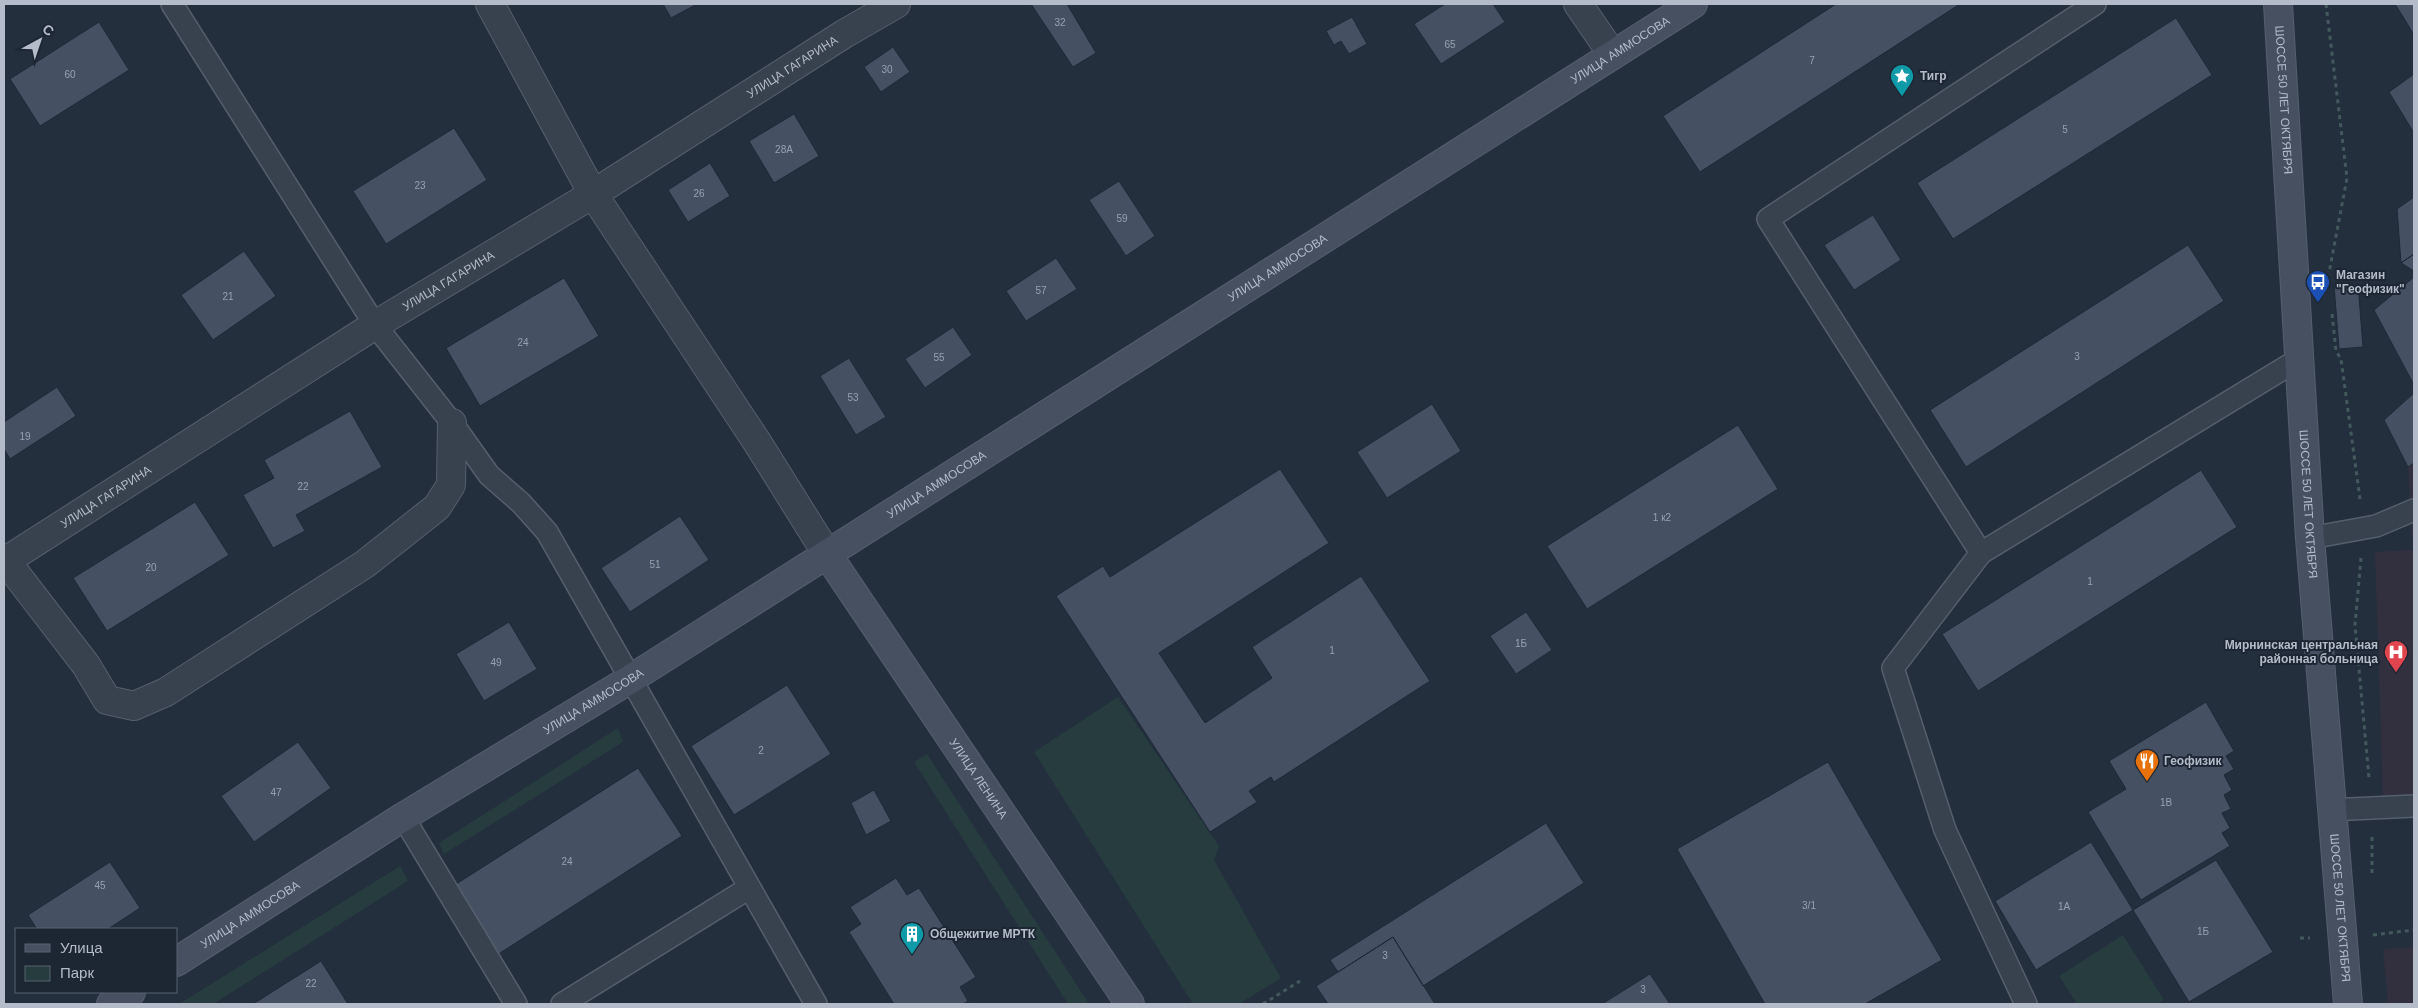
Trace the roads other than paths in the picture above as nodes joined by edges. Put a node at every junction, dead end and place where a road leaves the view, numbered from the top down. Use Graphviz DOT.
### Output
graph roads {
  1 [pos="172,4"];
  2 [pos="490,4"];
  3 [pos="896,4"];
  4 [pos="1578,4"];
  5 [pos="1693,4"];
  6 [pos="2095,4"];
  7 [pos="2278,4"];
  8 [pos="1613,55"];
  9 [pos="594,194"];
  10 [pos="375,325"];
  11 [pos="2299,359"];
  12 [pos="452,423"];
  13 [pos="2414,510"];
  14 [pos="2310,538"];
  15 [pos="1981,553"];
  16 [pos="827,554"];
  17 [pos="5,562"];
  18 [pos="629,680"];
  19 [pos="2414,806"];
  20 [pos="2330,810"];
  21 [pos="402,816"];
  22 [pos="749,888"];
  23 [pos="178,961"];
  24 [pos="129,993"];
  25 [pos="111,1004"];
  26 [pos="516,1004"];
  27 [pos="562,1004"];
  28 [pos="816,1004"];
  29 [pos="1130,1004"];
  30 [pos="2026,1004"];
  31 [pos="2348,1004"];
  1 -- 10 [label="lane"];
  2 -- 9 [label="street"];
  3 -- 9 [label="street, УЛИЦА ГАГАРИНА"];
  4 -- 8 [label="street"];
  5 -- 8 [label="main road, УЛИЦА АММОСОВА"];
  6 -- 15 [label="lane"];
  7 -- 11 [label="main road, ШОССЕ 50 ЛЕТ ОКТЯБРЯ"];
  8 -- 16 [label="main road, УЛИЦА АММОСОВА"];
  9 -- 10 [label="street, УЛИЦА ГАГАРИНА"];
  9 -- 16 [label="street"];
  10 -- 12 [label="lane"];
  10 -- 17 [label="street, УЛИЦА ГАГАРИНА"];
  11 -- 14 [label="main road, ШОССЕ 50 ЛЕТ ОКТЯБРЯ"];
  11 -- 15 [label="lane"];
  12 -- 17 [label="street"];
  12 -- 18 [label="lane"];
  13 -- 14 [label="lane"];
  14 -- 20 [label="main road, ШОССЕ 50 ЛЕТ ОКТЯБРЯ"];
  15 -- 30 [label="lane"];
  16 -- 18 [label="main road, УЛИЦА АММОСОВА"];
  16 -- 29 [label="main road, УЛИЦА ЛЕНИНА"];
  18 -- 21 [label="main road, УЛИЦА АММОСОВА"];
  18 -- 22 [label="lane"];
  19 -- 20 [label="lane"];
  20 -- 31 [label="main road, ШОССЕ 50 ЛЕТ ОКТЯБРЯ"];
  21 -- 23 [label="main road, УЛИЦА АММОСОВА"];
  21 -- 26 [label="lane"];
  22 -- 27 [label="lane"];
  22 -- 28 [label="lane"];
  24 -- 25 [label="main road"];
}
